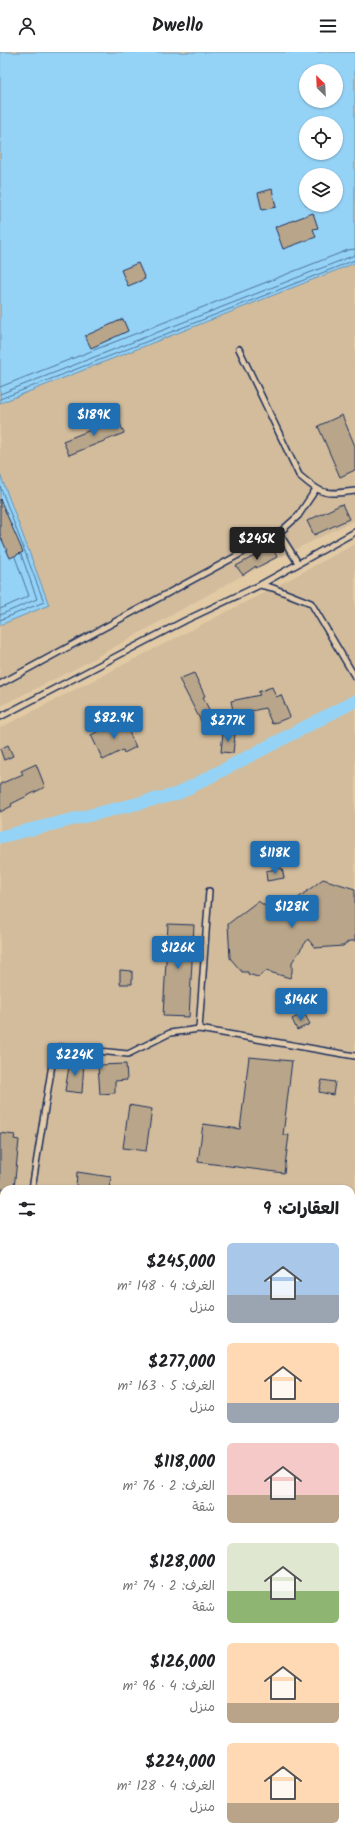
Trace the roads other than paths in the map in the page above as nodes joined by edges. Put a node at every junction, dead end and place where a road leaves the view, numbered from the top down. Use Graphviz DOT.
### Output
graph roads {
  1 [pos="239,349"];
  2 [pos="316,490"];
  3 [pos="355,491"];
  4 [pos="355,532"];
  5 [pos="279,533"];
  6 [pos="298,563"];
  7 [pos="260,585"];
  8 [pos="355,677"];
  9 [pos="0,684"];
  10 [pos="0,717"];
  11 [pos="209,891"];
  12 [pos="199,1029"];
  13 [pos="355,1056"];
  14 [pos="33,1185"];
  1 -- 2 [label="lane"];
  2 -- 3 [label="lane"];
  2 -- 5 [label="lane"];
  4 -- 6 [label="lane"];
  5 -- 6 [label="lane"];
  5 -- 9 [label="lane"];
  6 -- 7 [label="lane"];
  7 -- 8 [label="lane"];
  7 -- 10 [label="lane"];
  11 -- 12 [label="lane"];
  12 -- 13 [label="lane"];
  12 -- 14 [label="lane"];
}
